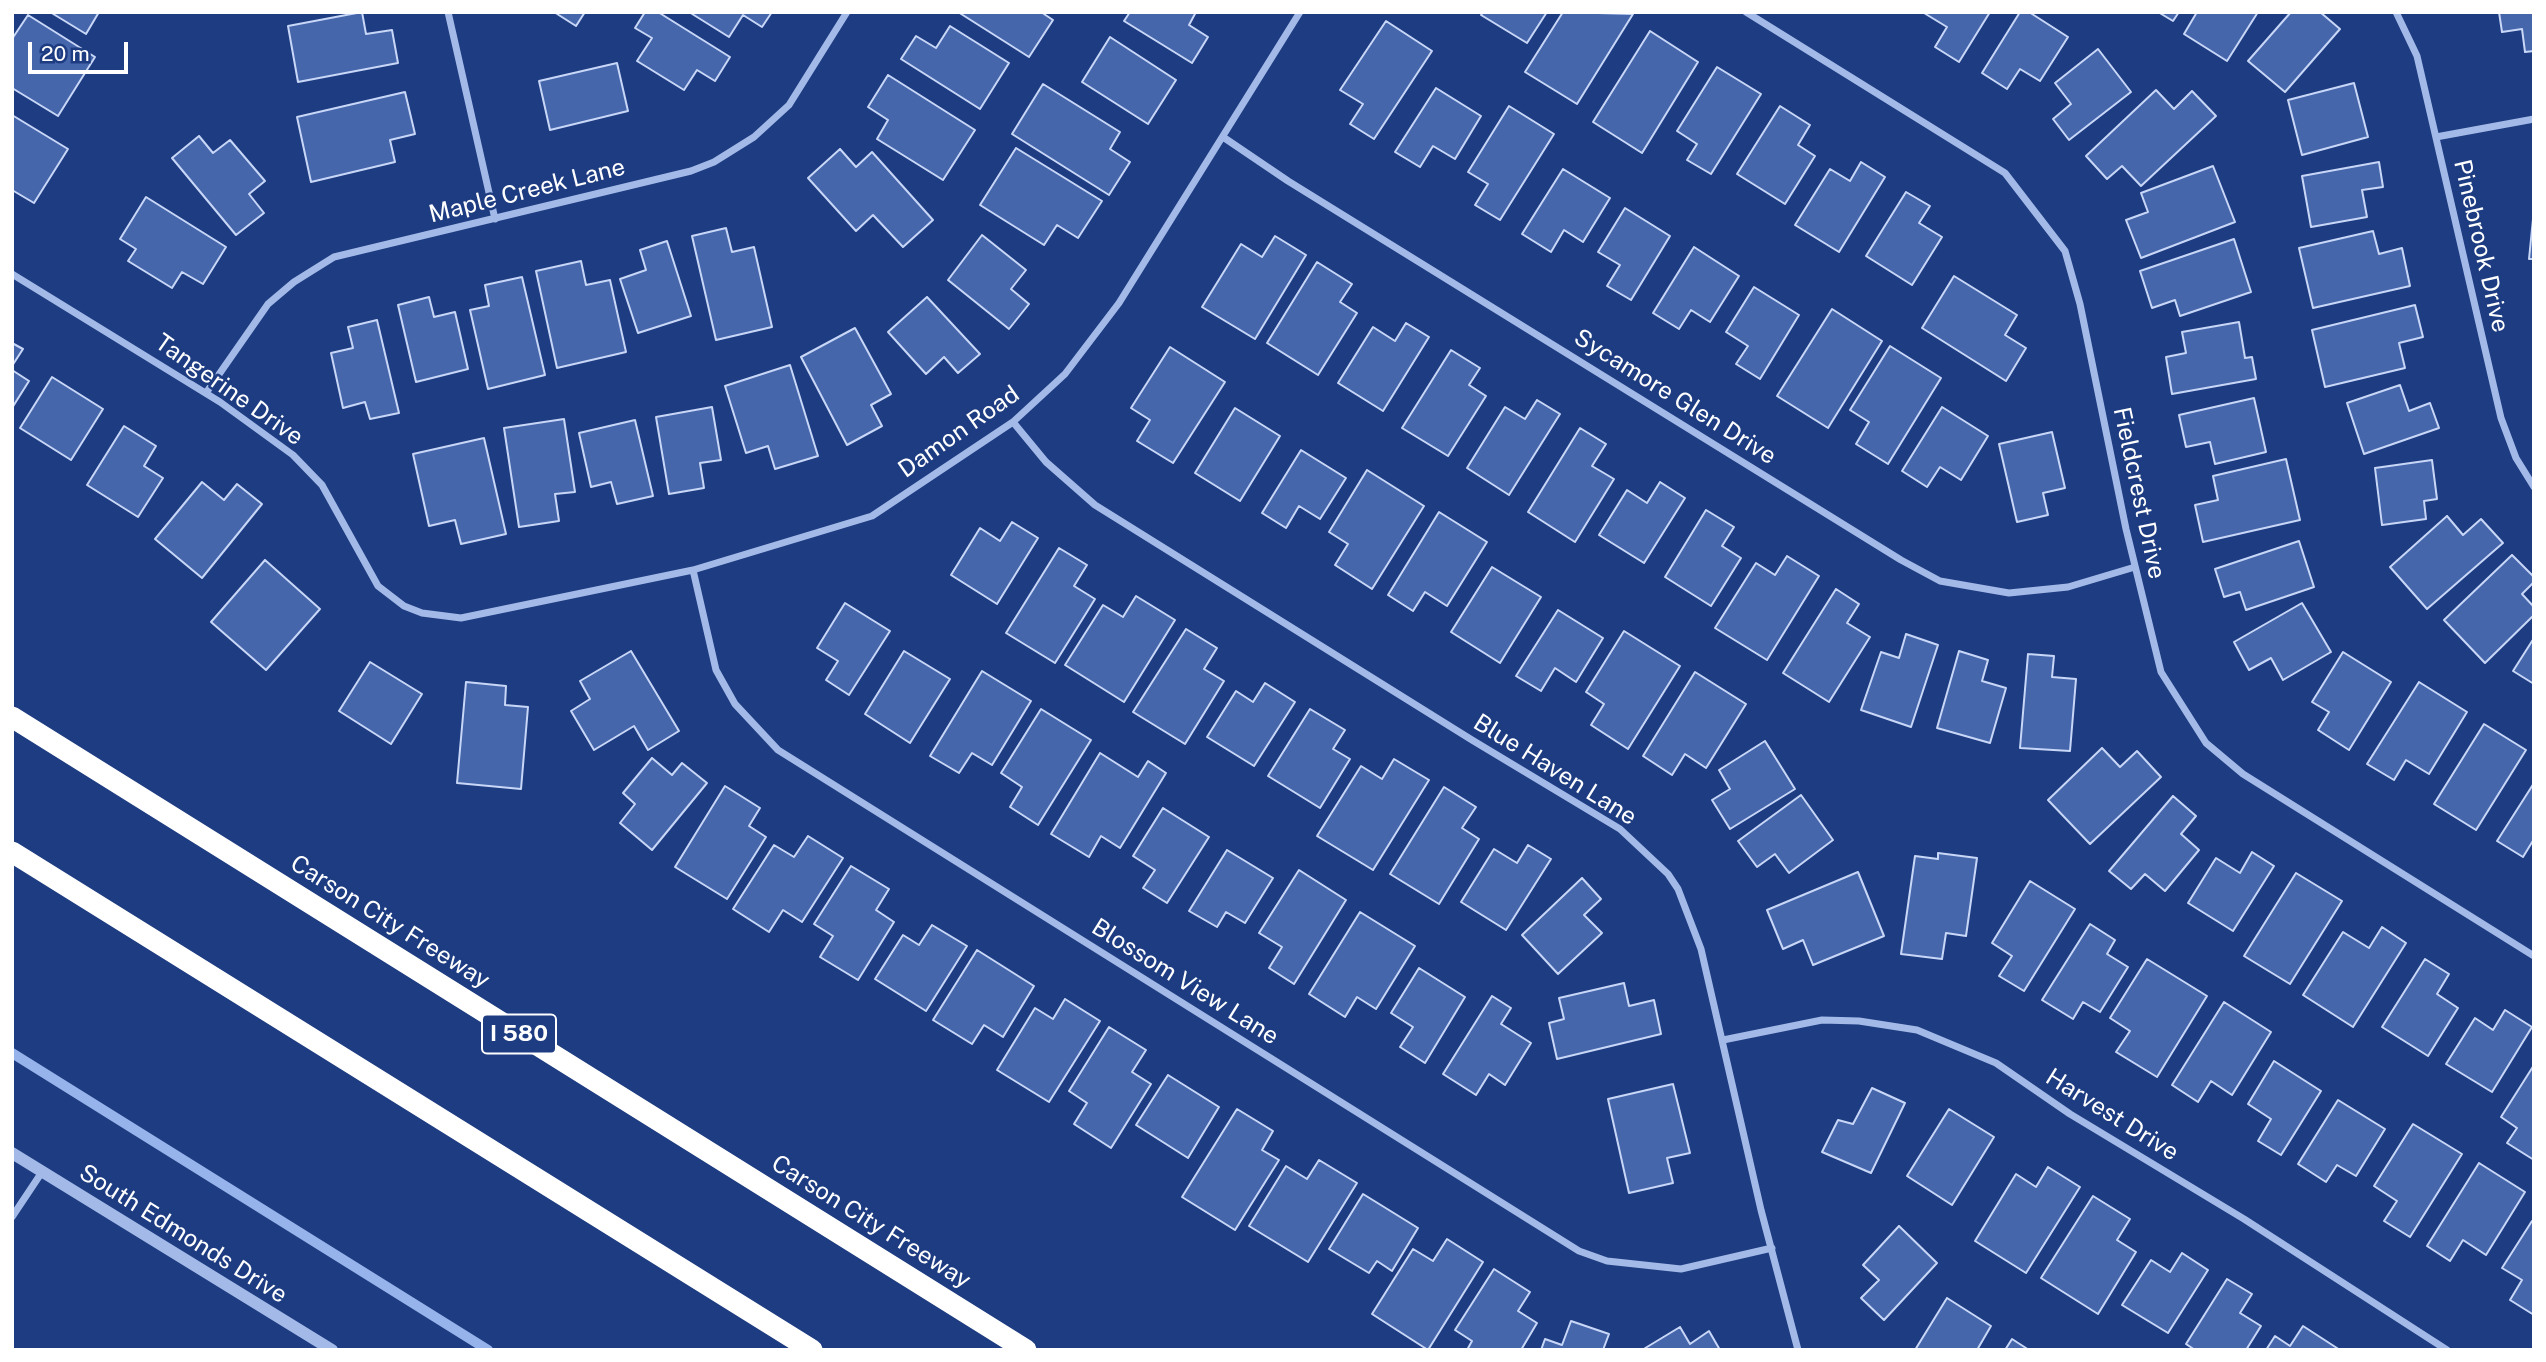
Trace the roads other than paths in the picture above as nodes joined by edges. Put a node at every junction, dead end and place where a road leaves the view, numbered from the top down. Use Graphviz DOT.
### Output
graph roads {
  1 [pos="448,12"];
  2 [pos="847,12"];
  3 [pos="1300,12"];
  4 [pos="1746,12"];
  5 [pos="2396,12"];
  6 [pos="2534,119"];
  7 [pos="1223,137"];
  8 [pos="2436,137"];
  9 [pos="495,219"];
  10 [pos="12,274"];
  11 [pos="206,393"];
  12 [pos="1013,422"];
  13 [pos="2534,487"];
  14 [pos="2135,567"];
  15 [pos="692,570"];
  16 [pos="534,603"];
  17 [pos="12,717"];
  18 [pos="12,852"];
  19 [pos="2534,956"];
  20 [pos="1723,1040"];
  21 [pos="12,1153"];
  22 [pos="42,1172"];
  23 [pos="12,1217"];
  24 [pos="1772,1248"];
  25 [pos="332,1350"];
  26 [pos="813,1350"];
  27 [pos="1026,1350"];
  28 [pos="1798,1350"];
  29 [pos="2447,1350"];
  1 -- 9 [label="street"];
  2 -- 9 [label="street, Maple Creek Lane"];
  3 -- 7 [label="street, Damon Road"];
  4 -- 14 [label="street, Fieldcrest Drive"];
  5 -- 8 [label="street, Pinebrook Drive"];
  6 -- 8 [label="street"];
  7 -- 12 [label="street, Damon Road"];
  7 -- 14 [label="street, Sycamore Glen Drive"];
  8 -- 13 [label="street, Pinebrook Drive"];
  9 -- 11 [label="street, Maple Creek Lane"];
  10 -- 11 [label="street, Tangerine Drive"];
  11 -- 16 [label="street, Tangerine Drive"];
  12 -- 15 [label="street, Damon Road"];
  12 -- 20 [label="street, Blue Haven Lane"];
  14 -- 19 [label="street, Fieldcrest Drive"];
  15 -- 16 [label="street, Damon Road"];
  15 -- 24 [label="street, Blossom View Lane"];
  17 -- 27 [label="highway, Carson City Freeway / I 580"];
  18 -- 26 [label="highway"];
  20 -- 24 [label="street, Blue Haven Lane"];
  20 -- 29 [label="street, Harvest Drive"];
  21 -- 22 [label="street, South Edmonds Drive"];
  22 -- 23 [label="street"];
  22 -- 25 [label="street, South Edmonds Drive"];
  24 -- 28 [label="street, Blue Haven Lane"];
}
